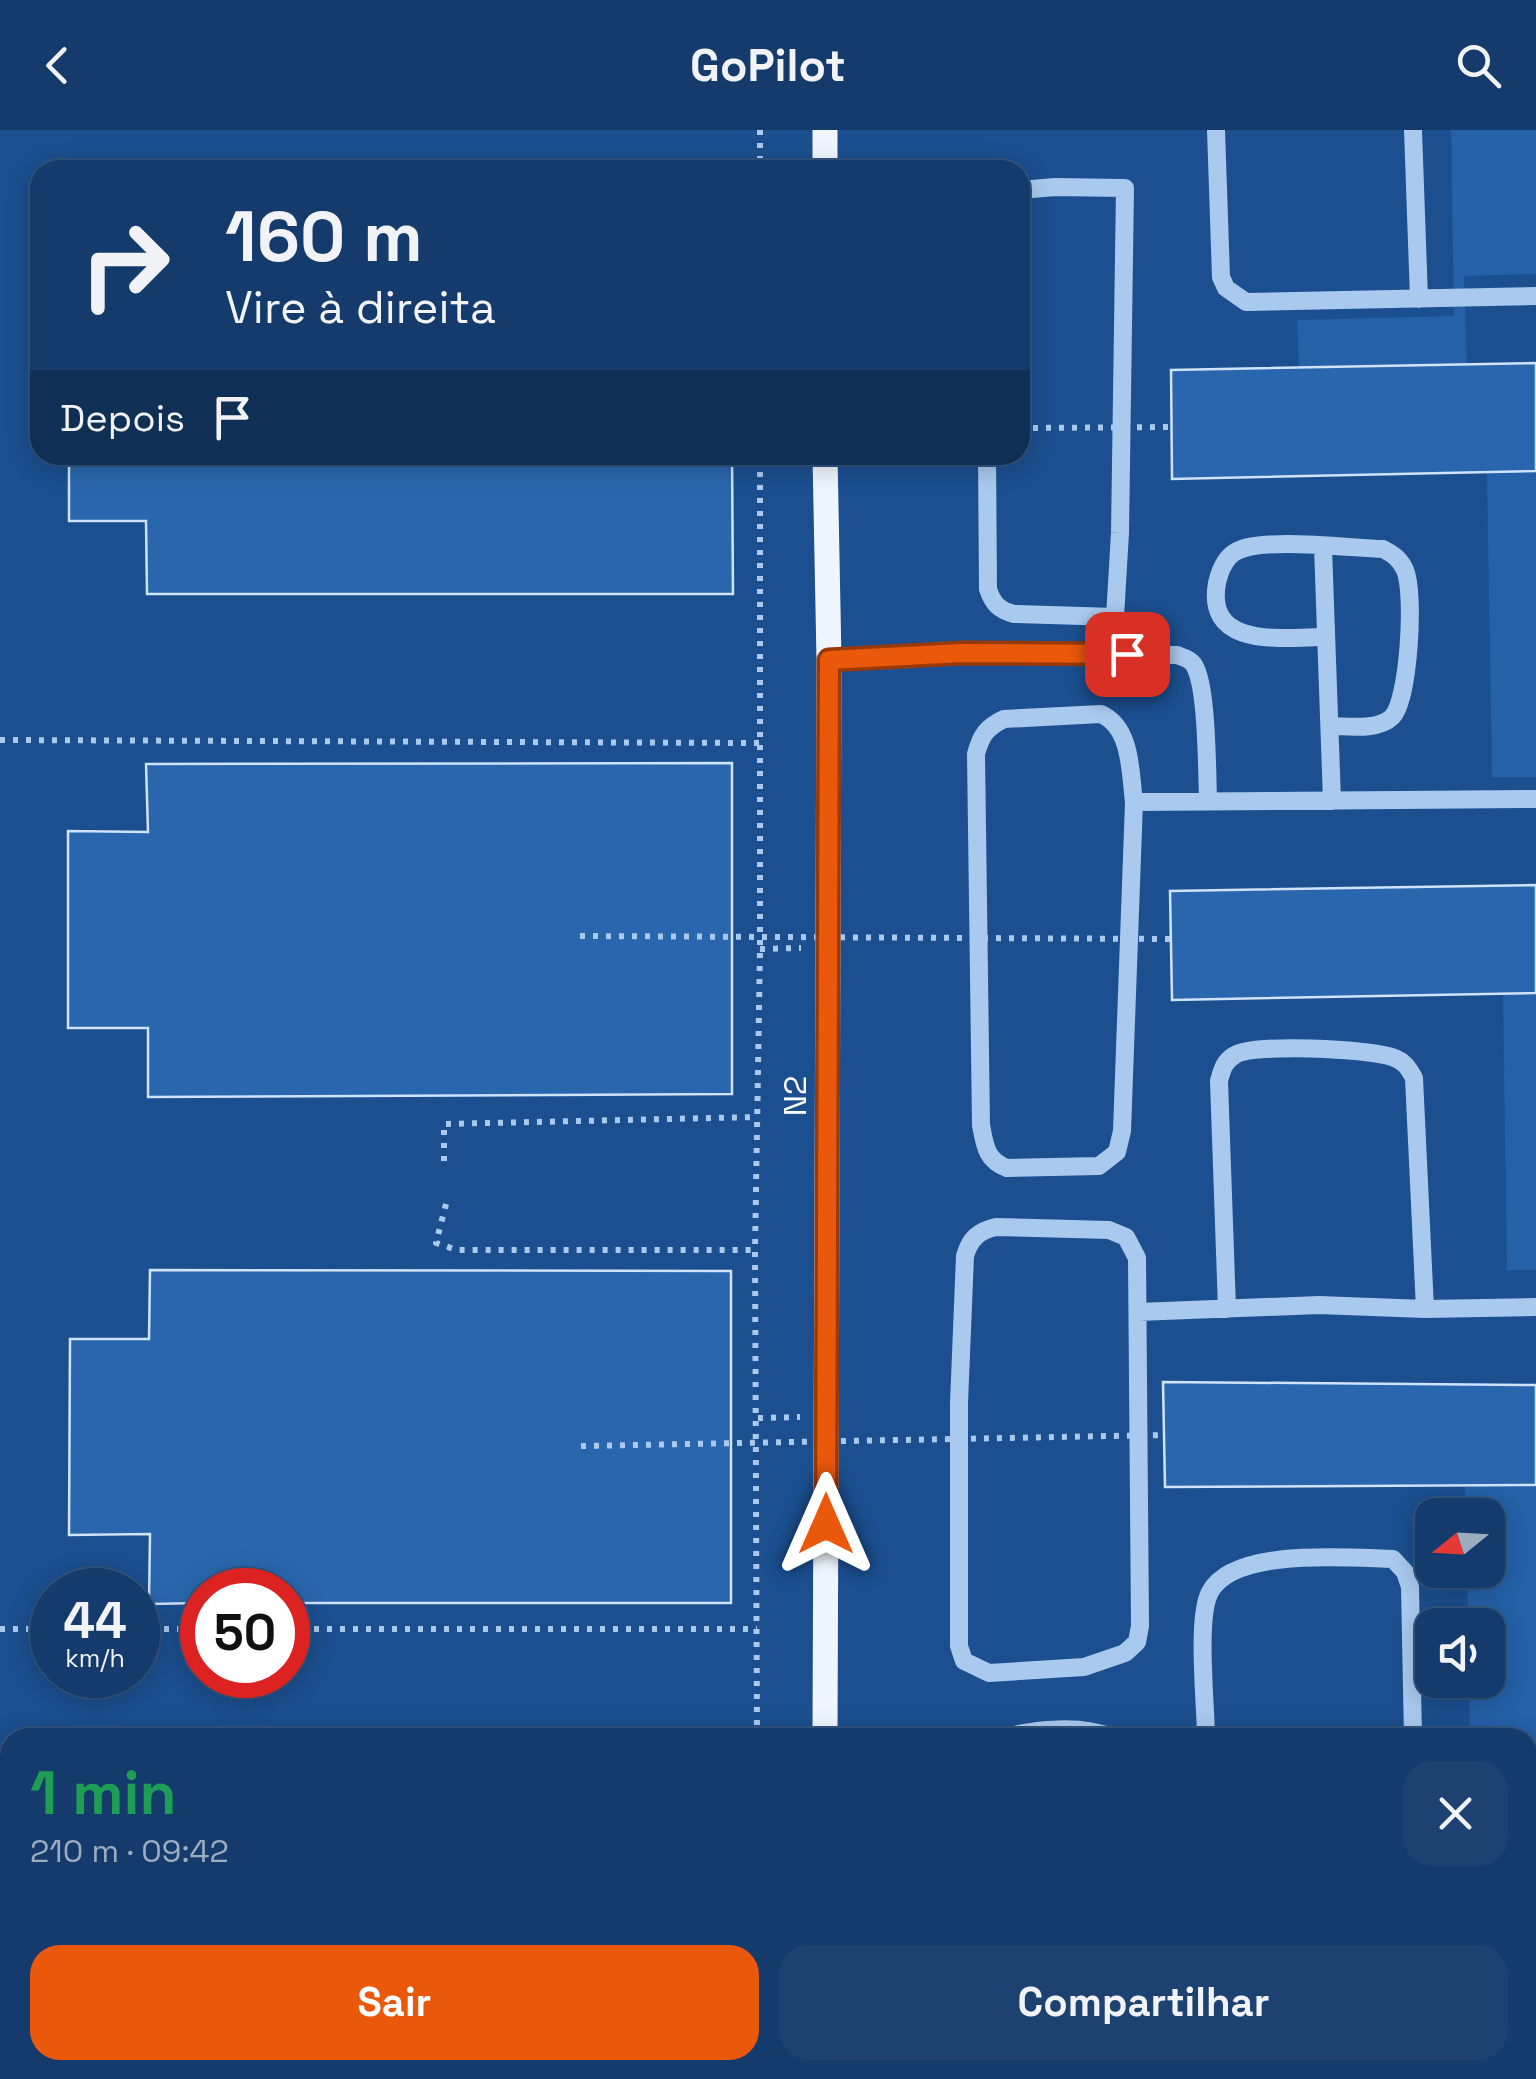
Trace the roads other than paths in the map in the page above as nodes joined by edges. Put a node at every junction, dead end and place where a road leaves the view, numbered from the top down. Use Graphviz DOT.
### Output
graph roads {
  1 [pos="825,130"];
  2 [pos="1216,130"];
  3 [pos="1413,130"];
  4 [pos="825,160"];
  5 [pos="1030,189"];
  6 [pos="1536,296"];
  7 [pos="1420,300"];
  8 [pos="826,465"];
  9 [pos="987,465"];
  10 [pos="1323,547"];
  11 [pos="1115,617"];
  12 [pos="1326,636"];
  13 [pos="1127,654"];
  14 [pos="829,660"];
  15 [pos="1330,726"];
  16 [pos="1536,799"];
  17 [pos="1208,800"];
  18 [pos="1332,801"];
  19 [pos="1134,802"];
  20 [pos="1536,1308"];
  21 [pos="1227,1309"];
  22 [pos="1425,1309"];
  23 [pos="1138,1312"];
  24 [pos="825,1728"];
  25 [pos="1206,1728"];
  26 [pos="1413,1728"];
  1 -- 4 [label="main road"];
  2 -- 7 [label="lane"];
  3 -- 7 [label="lane"];
  5 -- 11 [label="lane"];
  6 -- 7 [label="lane"];
  8 -- 14 [label="main road, N2"];
  9 -- 11 [label="lane"];
  10 -- 12 [label="lane"];
  10 -- 12 [label="lane"];
  10 -- 15 [label="lane"];
  11 -- 13 [label="lane"];
  12 -- 15 [label="lane"];
  13 -- 14 [label="lane"];
  13 -- 17 [label="lane"];
  14 -- 24 [label="main road, N2"];
  15 -- 18 [label="lane"];
  16 -- 18 [label="lane"];
  17 -- 18 [label="lane"];
  17 -- 19 [label="lane"];
  19 -- 19 [label="lane"];
  20 -- 22 [label="lane"];
  21 -- 22 [label="lane"];
  21 -- 22 [label="lane"];
  21 -- 23 [label="lane"];
  23 -- 23 [label="lane"];
  25 -- 26 [label="lane"];
}
